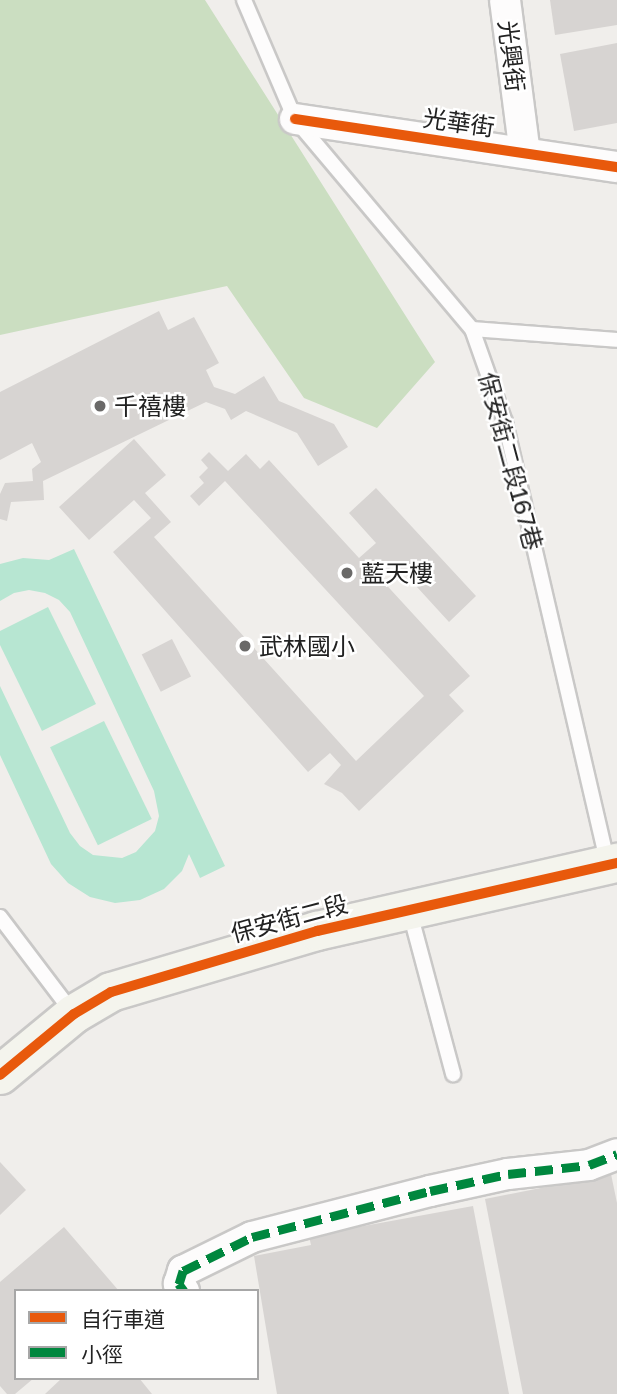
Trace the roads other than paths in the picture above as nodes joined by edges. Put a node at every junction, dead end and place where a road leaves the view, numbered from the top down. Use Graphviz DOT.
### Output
graph roads {
  1 [pos="244,0"];
  2 [pos="505,0"];
  3 [pos="295,119"];
  4 [pos="525,153"];
  5 [pos="617,167"];
  6 [pos="472,328"];
  7 [pos="617,340"];
  8 [pos="613,864"];
  9 [pos="409,910"];
  10 [pos="0,917"];
  11 [pos="74,1014"];
  12 [pos="453,1074"];
  13 [pos="0,1075"];
  14 [pos="617,1154"];
  15 [pos="183,1289"];
  1 -- 3 [label="lane, 保安街二段167巷"];
  2 -- 4 [label="street, 光興街"];
  3 -- 4 [label="street, 光華街"];
  3 -- 6 [label="lane, 保安街二段167巷"];
  4 -- 5 [label="street, 光華街"];
  6 -- 7 [label="lane"];
  6 -- 8 [label="lane, 保安街二段167巷"];
  8 -- 9 [label="street, 保安街二段"];
  9 -- 11 [label="street, 保安街二段"];
  9 -- 12 [label="lane"];
  10 -- 11 [label="lane"];
  11 -- 13 [label="street, 保安街二段"];
  14 -- 15 [label="street"];
}
